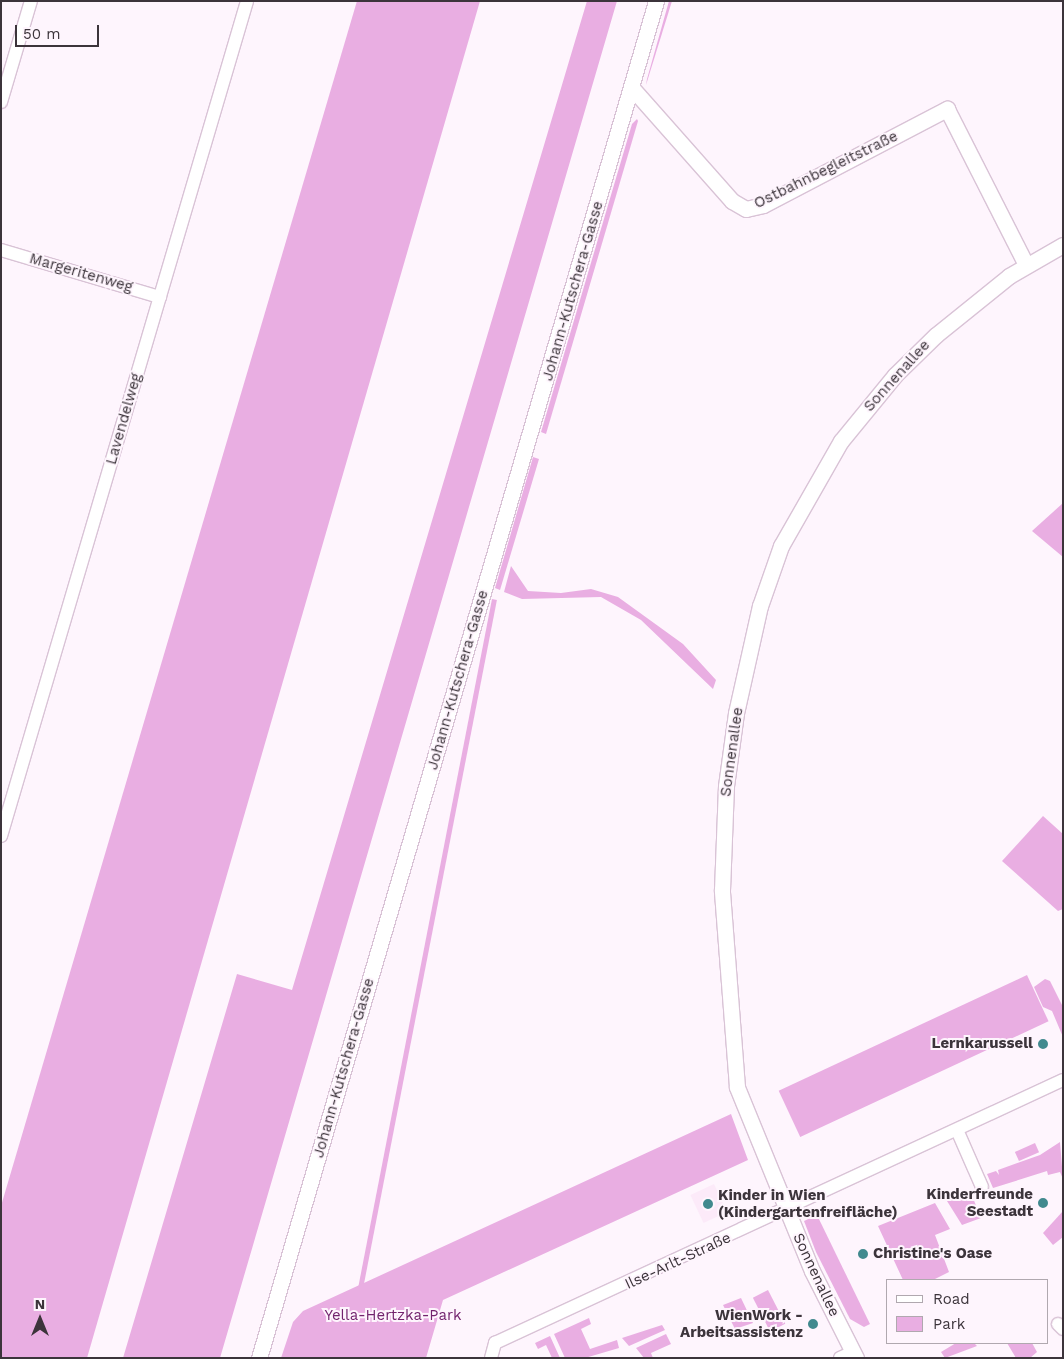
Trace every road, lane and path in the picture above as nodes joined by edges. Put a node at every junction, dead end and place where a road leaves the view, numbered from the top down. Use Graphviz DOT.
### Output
graph roads {
  1 [pos="31,1"];
  2 [pos="247,1"];
  3 [pos="656,1"];
  4 [pos="632,88"];
  5 [pos="1,102"];
  6 [pos="1063,245"];
  7 [pos="1,250"];
  8 [pos="1026,265"];
  9 [pos="160,297"];
  10 [pos="1,836"];
  11 [pos="1063,1080"];
  12 [pos="957,1130"];
  13 [pos="982,1187"];
  14 [pos="787,1210"];
  15 [pos="850,1356"];
  16 [pos="259,1358"];
  17 [pos="491,1358"];
  1 -- 5 [label="street"];
  2 -- 9 [label="street, Lavendelweg"];
  3 -- 4 [label="street, Johann-Kutschera-Gasse"];
  4 -- 8 [label="street, Ostbahnbegleitstraße"];
  4 -- 16 [label="street, Johann-Kutschera-Gasse"];
  6 -- 8 [label="street, Sonnenallee"];
  7 -- 9 [label="street, Margeritenweg"];
  8 -- 14 [label="street, Sonnenallee"];
  9 -- 10 [label="street, Lavendelweg"];
  11 -- 12 [label="street, Ilse-Arlt-Straße"];
  12 -- 13 [label="street"];
  12 -- 14 [label="street, Ilse-Arlt-Straße"];
  14 -- 15 [label="street, Sonnenallee"];
  14 -- 17 [label="street, Ilse-Arlt-Straße"];
}
